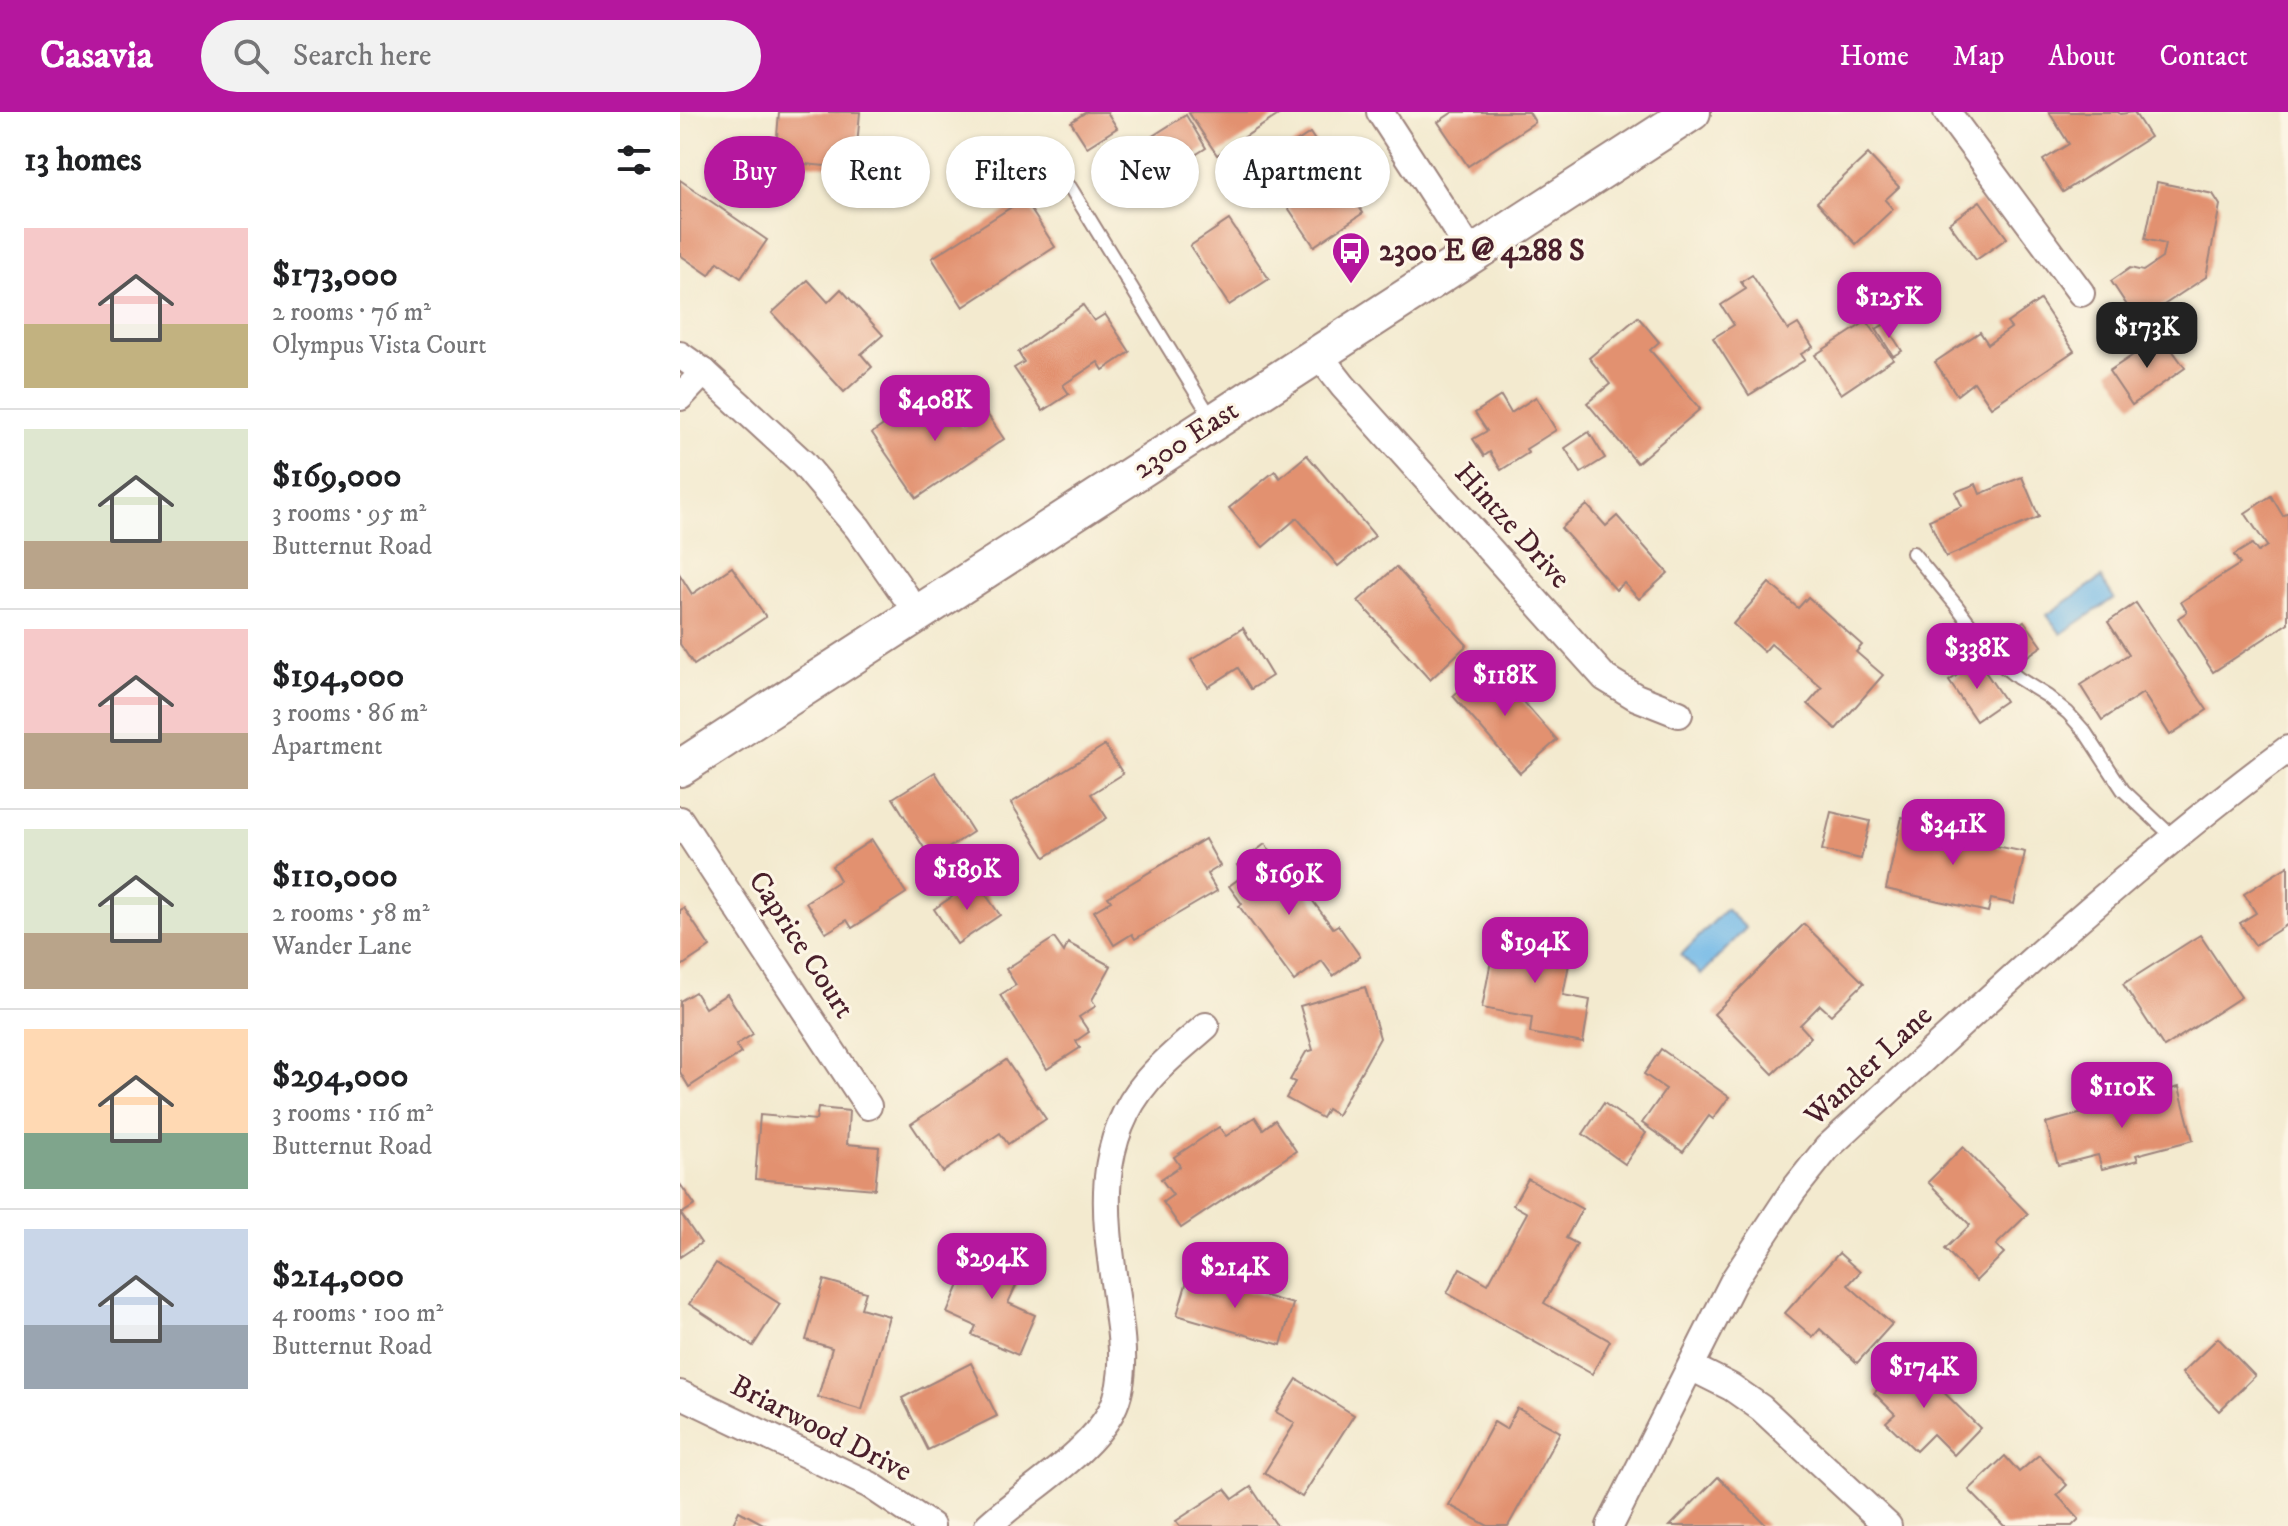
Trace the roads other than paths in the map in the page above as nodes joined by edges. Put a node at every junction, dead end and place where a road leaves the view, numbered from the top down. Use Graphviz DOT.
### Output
graph roads {
  1 [pos="1380,112"];
  2 [pos="1692,112"];
  3 [pos="1947,112"];
  4 [pos="1075,195"];
  5 [pos="1472,254"];
  6 [pos="2081,293"];
  7 [pos="1318,354"];
  8 [pos="680,355"];
  9 [pos="704,372"];
  10 [pos="680,397"];
  11 [pos="1214,422"];
  12 [pos="1913,553"];
  13 [pos="918,614"];
  14 [pos="1679,714"];
  15 [pos="2288,749"];
  16 [pos="680,768"];
  17 [pos="680,820"];
  18 [pos="2174,838"];
  19 [pos="1206,1026"];
  20 [pos="868,1106"];
  21 [pos="1691,1367"];
  22 [pos="680,1394"];
  23 [pos="931,1526"];
  24 [pos="988,1526"];
  25 [pos="1610,1526"];
  26 [pos="1888,1526"];
  1 -- 5 [label="street"];
  2 -- 5 [label="main road, 2300 East"];
  3 -- 6 [label="street"];
  4 -- 11 [label="lane"];
  5 -- 7 [label="main road, 2300 East"];
  7 -- 11 [label="main road, 2300 East"];
  7 -- 14 [label="street, Hintze Drive"];
  8 -- 9 [label="street"];
  9 -- 10 [label="street"];
  9 -- 13 [label="street"];
  11 -- 13 [label="main road, 2300 East"];
  12 -- 18 [label="lane"];
  13 -- 16 [label="main road, 2300 East"];
  15 -- 18 [label="street, Wander Lane"];
  17 -- 20 [label="street, Caprice Court"];
  18 -- 21 [label="street, Wander Lane"];
  19 -- 24 [label="street"];
  21 -- 25 [label="street, Wander Lane"];
  21 -- 26 [label="street"];
  22 -- 23 [label="street, Briarwood Drive"];
}
